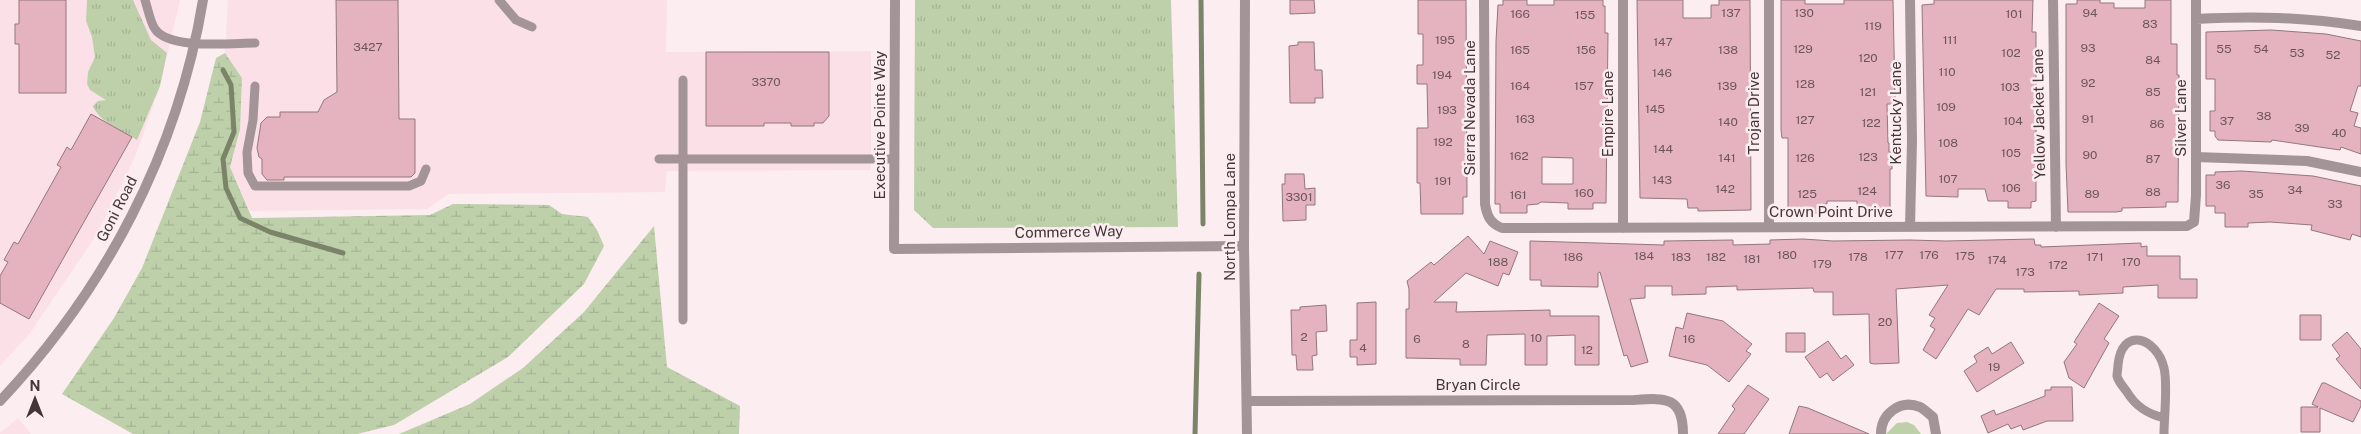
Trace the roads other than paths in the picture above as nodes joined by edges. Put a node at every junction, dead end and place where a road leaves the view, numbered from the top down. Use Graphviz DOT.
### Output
graph roads {
  1 [pos="145,0"];
  2 [pos="203,0"];
  3 [pos="499,0"];
  4 [pos="895,0"];
  5 [pos="1245,0"];
  6 [pos="1484,0"];
  7 [pos="1623,0"];
  8 [pos="1769,0"];
  9 [pos="1910,0"];
  10 [pos="2053,0"];
  11 [pos="2196,0"];
  12 [pos="2196,19"];
  13 [pos="2361,26"];
  14 [pos="532,27"];
  15 [pos="195,43"];
  16 [pos="255,43"];
  17 [pos="683,80"];
  18 [pos="255,86"];
  19 [pos="2196,156"];
  20 [pos="659,159"];
  21 [pos="683,159"];
  22 [pos="894,159"];
  23 [pos="426,169"];
  24 [pos="2361,172"];
  25 [pos="1487,216"];
  26 [pos="2180,226"];
  27 [pos="1769,227"];
  28 [pos="1910,227"];
  29 [pos="2056,227"];
  30 [pos="1623,228"];
  31 [pos="1244,246"];
  32 [pos="894,249"];
  33 [pos="683,320"];
  34 [pos="0,401"];
  35 [pos="1247,401"];
  36 [pos="2164,418"];
  37 [pos="1247,434"];
  38 [pos="1683,434"];
  39 [pos="1881,434"];
  40 [pos="1936,434"];
  41 [pos="2164,434"];
  1 -- 15 [label="lane"];
  2 -- 15 [label="street, Goni Road"];
  3 -- 14 [label="lane"];
  4 -- 22 [label="street, Executive Pointe Way"];
  5 -- 31 [label="street, North Lompa Lane"];
  6 -- 25 [label="street, Sierra Nevada Lane"];
  7 -- 30 [label="street, Empire Lane"];
  8 -- 27 [label="street, Trojan Drive"];
  9 -- 28 [label="street, Kentucky Lane"];
  10 -- 29 [label="street, Yellow Jacket Lane"];
  11 -- 12 [label="street, Silver Lane"];
  12 -- 13 [label="street"];
  12 -- 19 [label="street, Silver Lane"];
  15 -- 16 [label="lane"];
  15 -- 34 [label="street, Goni Road"];
  17 -- 21 [label="lane"];
  18 -- 23 [label="lane"];
  19 -- 24 [label="street"];
  19 -- 26 [label="street, Silver Lane"];
  20 -- 21 [label="lane"];
  21 -- 22 [label="lane"];
  21 -- 33 [label="lane"];
  22 -- 32 [label="street, Executive Pointe Way"];
  25 -- 30 [label="street, Crown Point Drive"];
  26 -- 29 [label="street, Crown Point Drive"];
  27 -- 28 [label="street, Crown Point Drive"];
  27 -- 30 [label="street, Crown Point Drive"];
  28 -- 29 [label="street, Crown Point Drive"];
  31 -- 32 [label="street, Commerce Way"];
  31 -- 35 [label="street, North Lompa Lane"];
  35 -- 37 [label="street, North Lompa Lane"];
  35 -- 38 [label="street, Bryan Circle"];
  36 -- 36 [label="lane"];
  36 -- 41 [label="lane"];
  39 -- 40 [label="street"];
}
